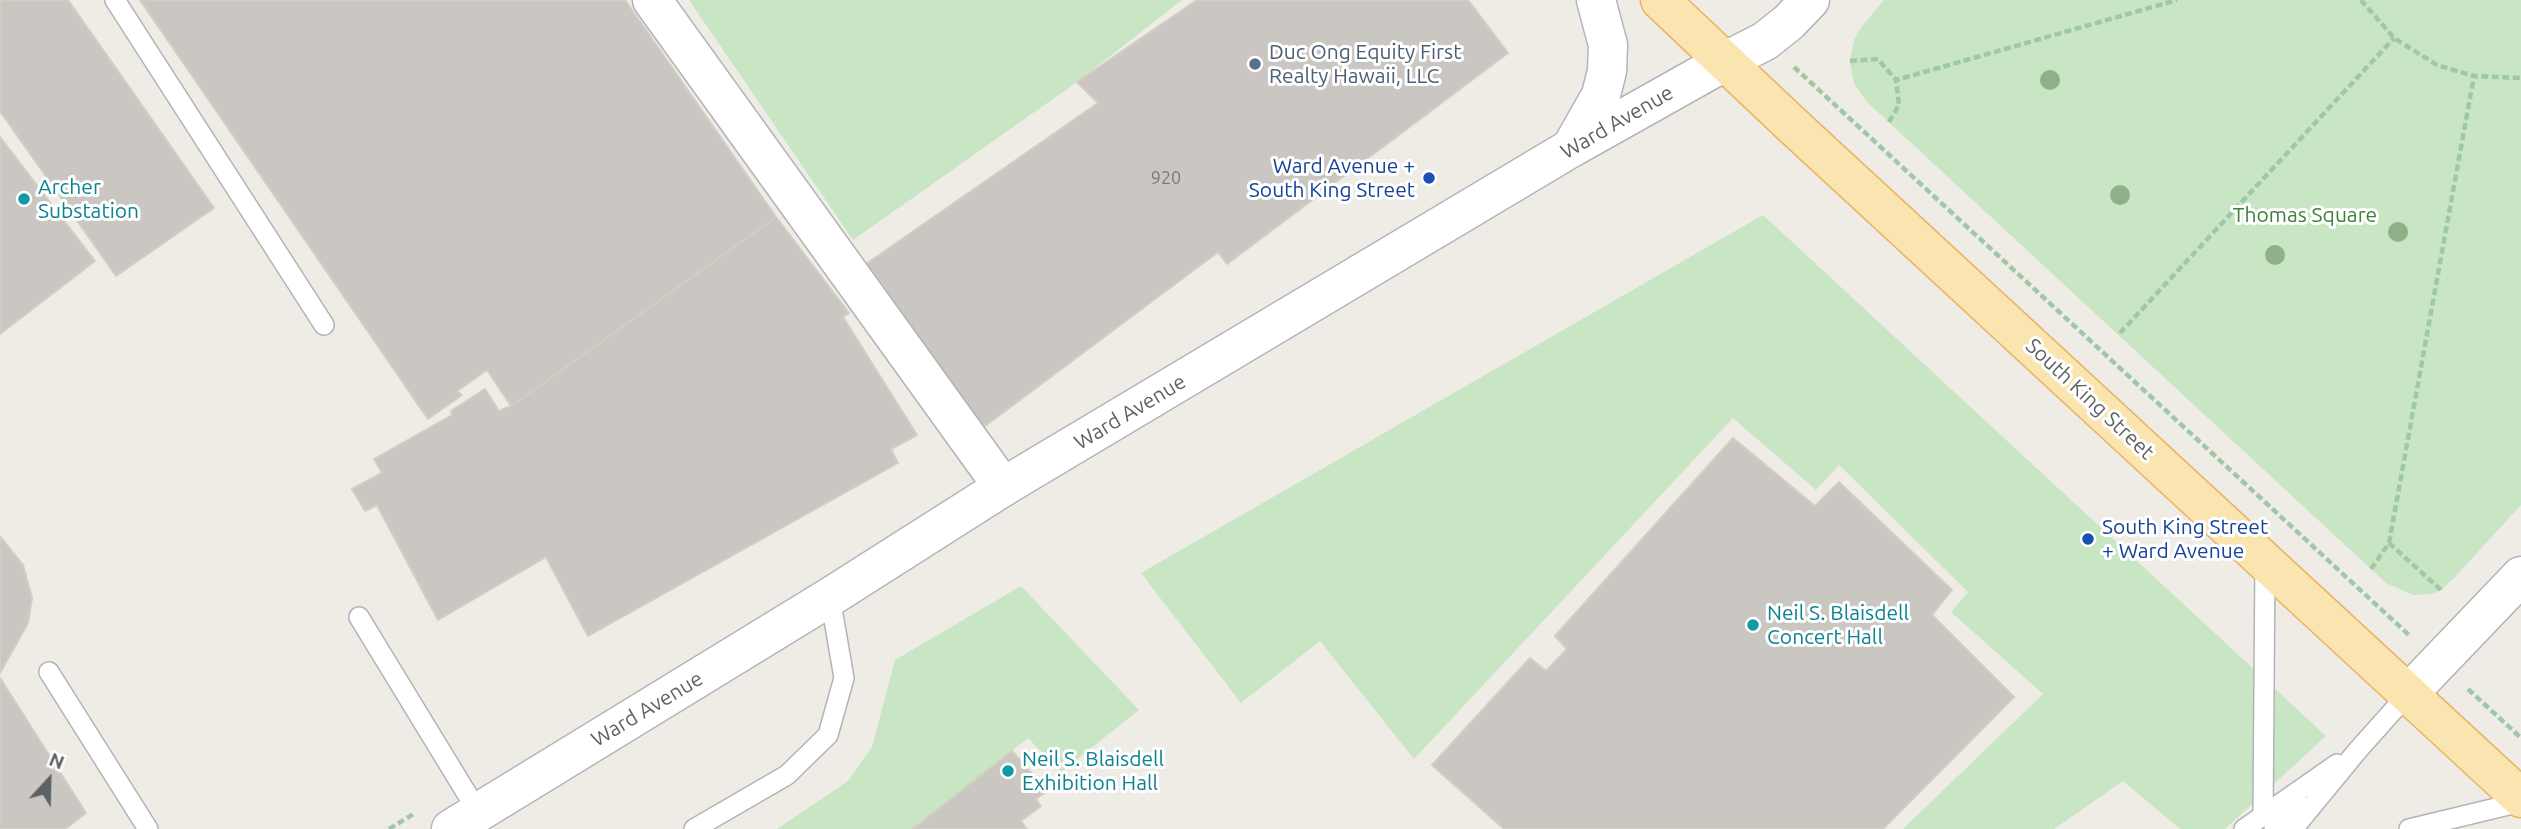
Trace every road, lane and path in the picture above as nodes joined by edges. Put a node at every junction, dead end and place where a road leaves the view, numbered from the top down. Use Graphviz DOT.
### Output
graph roads {
  1 [pos="115,0"];
  2 [pos="652,0"];
  3 [pos="1597,0"];
  4 [pos="1660,0"];
  5 [pos="1810,0"];
  6 [pos="2177,0"];
  7 [pos="2361,0"];
  8 [pos="2394,38"];
  9 [pos="1765,41"];
  10 [pos="1726,61"];
  11 [pos="1850,61"];
  12 [pos="2474,76"];
  13 [pos="2521,78"];
  14 [pos="1896,80"];
  15 [pos="1889,122"];
  16 [pos="1571,148"];
  17 [pos="324,325"];
  18 [pos="2120,333"];
  19 [pos="1003,488"];
  20 [pos="2389,543"];
  21 [pos="2265,560"];
  22 [pos="2371,569"];
  23 [pos="2521,576"];
  24 [pos="2441,590"];
  25 [pos="830,597"];
  26 [pos="2380,607"];
  27 [pos="359,617"];
  28 [pos="49,672"];
  29 [pos="2408,694"];
  30 [pos="2484,704"];
  31 [pos="2521,738"];
  32 [pos="2358,750"];
  33 [pos="2521,800"];
  34 [pos="465,820"];
  35 [pos="2268,823"];
  36 [pos="148,829"];
  37 [pos="694,829"];
  38 [pos="2244,829"];
  39 [pos="2293,829"];
  40 [pos="2409,829"];
  1 -- 17 [label="lane"];
  2 -- 19 [label="main road"];
  3 -- 16 [label="main road"];
  4 -- 10 [label="main road, South King Street"];
  5 -- 9 [label="main road, Ward Avenue"];
  6 -- 14 [label="path"];
  7 -- 8 [label="path"];
  8 -- 12 [label="path"];
  8 -- 18 [label="path"];
  9 -- 10 [label="main road, Ward Avenue"];
  9 -- 26 [label="path"];
  10 -- 16 [label="main road, Ward Avenue"];
  10 -- 21 [label="main road, South King Street"];
  11 -- 14 [label="path"];
  12 -- 13 [label="path"];
  12 -- 20 [label="path"];
  14 -- 15 [label="path"];
  16 -- 19 [label="main road, Ward Avenue"];
  19 -- 25 [label="main road, Ward Avenue"];
  20 -- 22 [label="path"];
  20 -- 24 [label="path"];
  21 -- 29 [label="main road, South King Street"];
  21 -- 35 [label="lane"];
  23 -- 29 [label="main road"];
  25 -- 34 [label="main road, Ward Avenue"];
  25 -- 37 [label="lane"];
  27 -- 34 [label="lane"];
  28 -- 36 [label="lane"];
  29 -- 32 [label="lane"];
  29 -- 33 [label="main road, South King Street"];
  30 -- 31 [label="path"];
  32 -- 35 [label="lane"];
  32 -- 39 [label="lane"];
  33 -- 40 [label="lane"];
  35 -- 38 [label="lane"];
}
